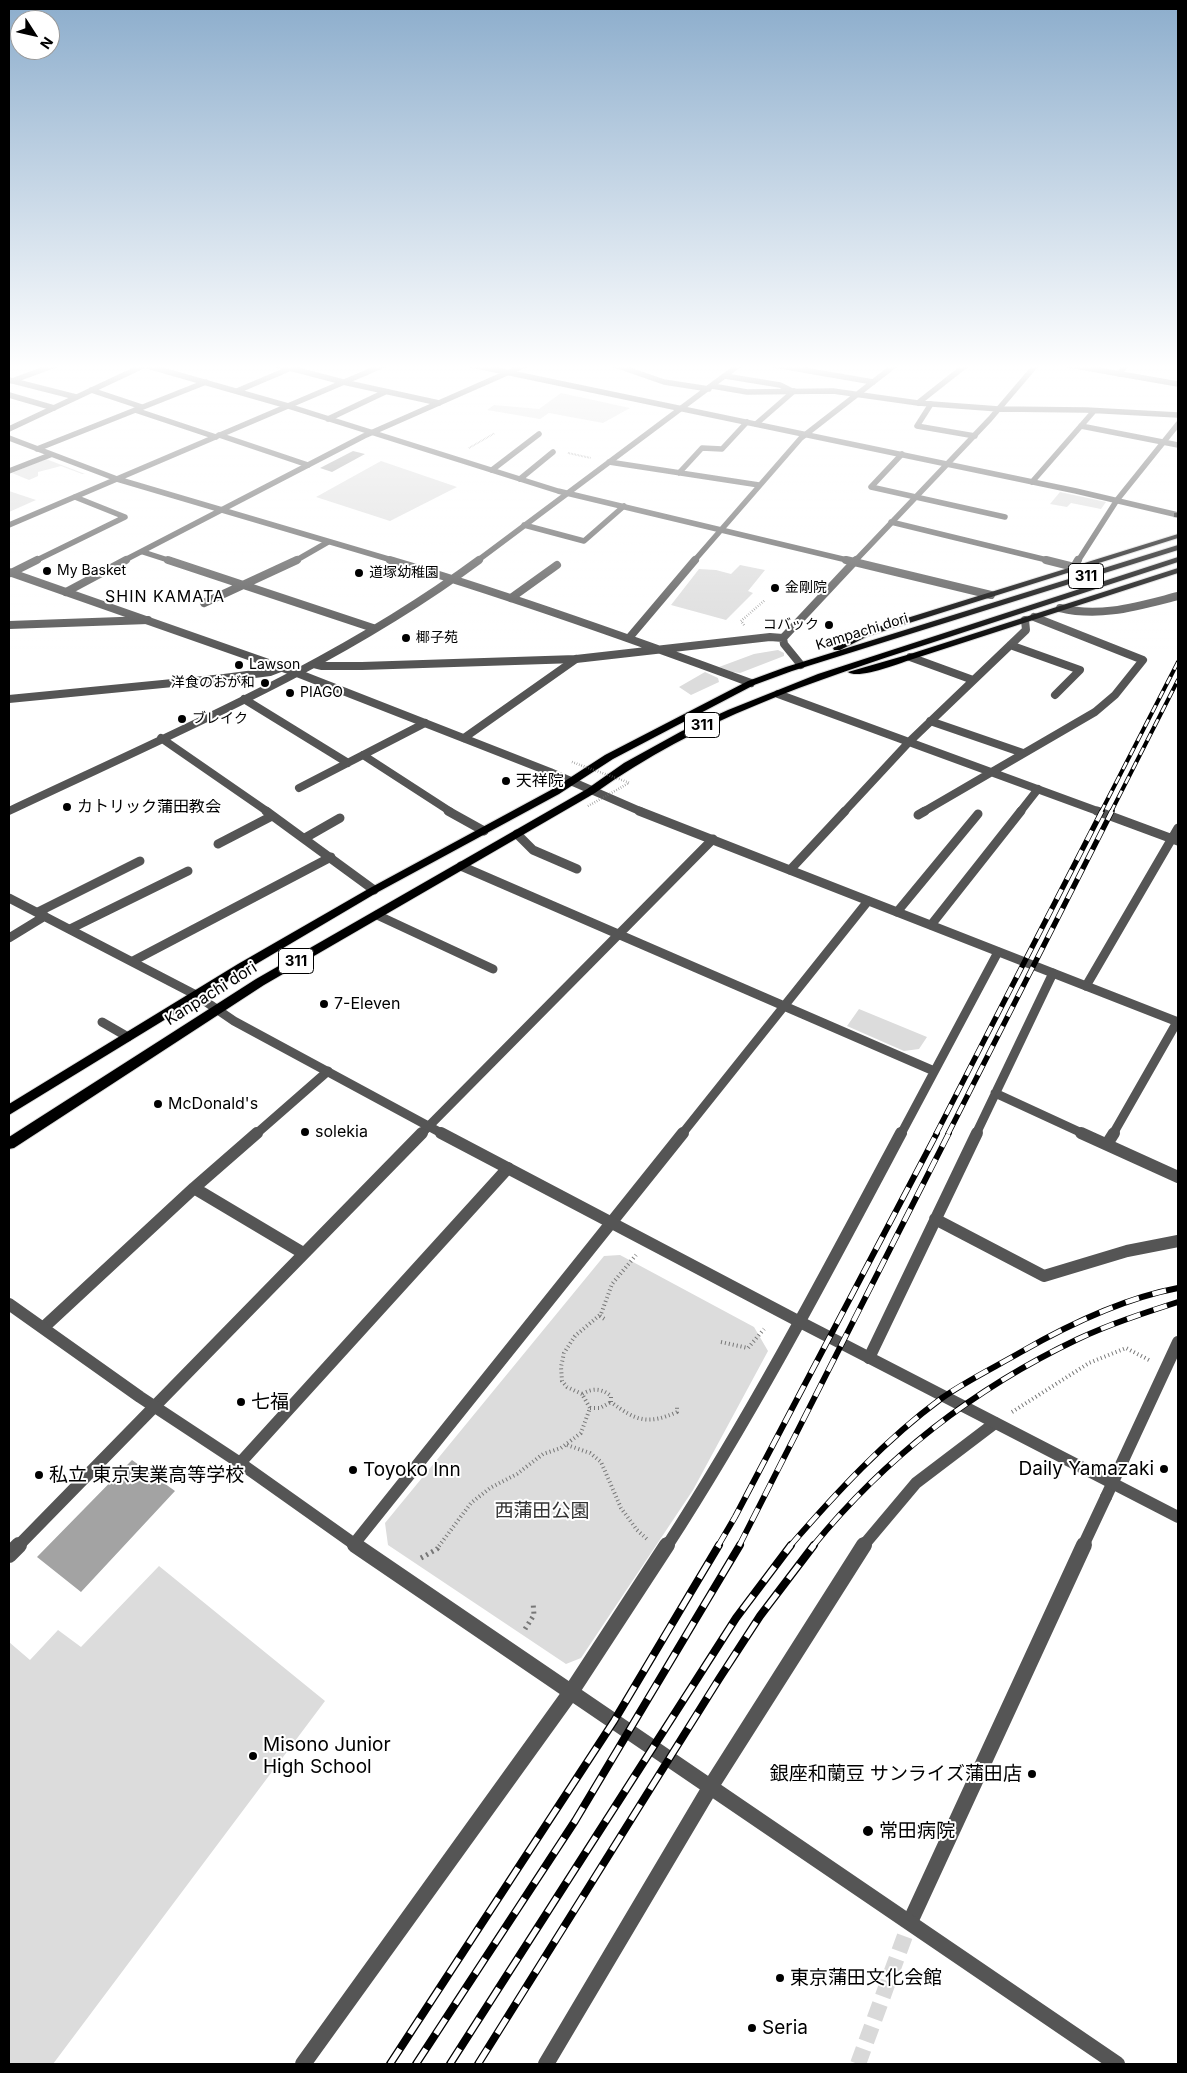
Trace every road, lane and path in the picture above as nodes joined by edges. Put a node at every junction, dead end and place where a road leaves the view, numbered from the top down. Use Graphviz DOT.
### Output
graph roads {
  1 [pos="34,462"];
  2 [pos="69,462"];
  3 [pos="158,462"];
  4 [pos="298,462"];
  5 [pos="314,462"];
  6 [pos="466,462"];
  7 [pos="503,462"];
  8 [pos="541,462"];
  9 [pos="609,462"];
  10 [pos="689,462"];
  11 [pos="780,462"];
  12 [pos="895,462"];
  13 [pos="936,462"];
  14 [pos="948,462"];
  15 [pos="1050,462"];
  16 [pos="1148,462"];
  17 [pos="946,464"];
  18 [pos="308,465"];
  19 [pos="492,470"];
  20 [pos="9,472"];
  21 [pos="679,473"];
  22 [pos="117,479"];
  23 [pos="520,479"];
  24 [pos="1032,482"];
  25 [pos="759,485"];
  26 [pos="568,493"];
  27 [pos="74,497"];
  28 [pos="915,497"];
  29 [pos="1117,500"];
  30 [pos="624,506"];
  31 [pos="219,510"];
  32 [pos="1178,515"];
  33 [pos="1005,517"];
  34 [pos="891,522"];
  35 [pos="9,525"];
  36 [pos="524,525"];
  37 [pos="720,530"];
  38 [pos="1177,537"];
  39 [pos="328,542"];
  40 [pos="1178,547"];
  41 [pos="143,552"];
  42 [pos="1178,559"];
  43 [pos="855,562"];
  44 [pos="557,566"];
  45 [pos="1075,567"];
  46 [pos="1178,570"];
  47 [pos="10,573"];
  48 [pos="454,579"];
  49 [pos="243,586"];
  50 [pos="66,592"];
  51 [pos="990,594"];
  52 [pos="1178,596"];
  53 [pos="511,598"];
  54 [pos="765,600"];
  55 [pos="204,603"];
  56 [pos="1060,608"];
  57 [pos="1034,617"];
  58 [pos="148,620"];
  59 [pos="1025,620"];
  60 [pos="9,625"];
  61 [pos="745,627"];
  62 [pos="373,628"];
  63 [pos="629,638"];
  64 [pos="783,638"];
  65 [pos="1010,645"];
  66 [pos="661,650"];
  67 [pos="910,657"];
  68 [pos="576,659"];
  69 [pos="314,664"];
  70 [pos="801,665"];
  71 [pos="283,667"];
  72 [pos="298,673"];
  73 [pos="821,676"];
  74 [pos="974,680"];
  75 [pos="751,683"];
  76 [pos="778,694"];
  77 [pos="1055,695"];
  78 [pos="9,699"];
  79 [pos="244,699"];
  80 [pos="930,722"];
  81 [pos="425,723"];
  82 [pos="161,738"];
  83 [pos="464,738"];
  84 [pos="909,742"];
  85 [pos="1023,753"];
  86 [pos="363,755"];
  87 [pos="572,762"];
  88 [pos="348,763"];
  89 [pos="990,772"];
  90 [pos="572,782"];
  91 [pos="299,788"];
  92 [pos="1038,789"];
  93 [pos="591,791"];
  94 [pos="588,806"];
  95 [pos="9,811"];
  96 [pos="978,814"];
  97 [pos="918,815"];
  98 [pos="272,816"];
  99 [pos="340,818"];
  100 [pos="1178,828"];
  101 [pos="484,831"];
  102 [pos="517,834"];
  103 [pos="305,838"];
  104 [pos="713,839"];
  105 [pos="1175,840"];
  106 [pos="218,844"];
  107 [pos="331,857"];
  108 [pos="140,861"];
  109 [pos="462,866"];
  110 [pos="577,869"];
  111 [pos="790,870"];
  112 [pos="188,871"];
  113 [pos="374,890"];
  114 [pos="9,898"];
  115 [pos="868,900"];
  116 [pos="897,912"];
  117 [pos="41,914"];
  118 [pos="377,915"];
  119 [pos="931,926"];
  120 [pos="70,929"];
  121 [pos="619,933"];
  122 [pos="9,938"];
  123 [pos="998,952"];
  124 [pos="133,961"];
  125 [pos="493,969"];
  126 [pos="1053,973"];
  127 [pos="1086,986"];
  128 [pos="196,995"];
  129 [pos="783,1007"];
  130 [pos="216,1010"];
  131 [pos="102,1022"];
  132 [pos="1178,1022"];
  133 [pos="128,1037"];
  134 [pos="328,1071"];
  135 [pos="934,1071"];
  136 [pos="995,1094"];
  137 [pos="9,1110"];
  138 [pos="428,1126"];
  139 [pos="9,1144"];
  140 [pos="1107,1144"];
  141 [pos="508,1168"];
  142 [pos="1178,1177"];
  143 [pos="194,1188"];
  144 [pos="935,1219"];
  145 [pos="611,1222"];
  146 [pos="1178,1241"];
  147 [pos="303,1253"];
  148 [pos="636,1255"];
  149 [pos="9,1304"];
  150 [pos="600,1316"];
  151 [pos="606,1320"];
  152 [pos="800,1322"];
  153 [pos="44,1327"];
  154 [pos="764,1329"];
  155 [pos="721,1342"];
  156 [pos="1178,1342"];
  157 [pos="869,1358"];
  158 [pos="1166,1368"];
  159 [pos="582,1394"];
  160 [pos="611,1402"];
  161 [pos="677,1406"];
  162 [pos="156,1407"];
  163 [pos="590,1408"];
  164 [pos="1002,1408"];
  165 [pos="995,1423"];
  166 [pos="566,1444"];
  167 [pos="240,1463"];
  168 [pos="1109,1491"];
  169 [pos="1178,1517"];
  170 [pos="651,1541"];
  171 [pos="354,1544"];
  172 [pos="9,1556"];
  173 [pos="421,1558"];
  174 [pos="533,1602"];
  175 [pos="525,1629"];
  176 [pos="571,1692"];
  177 [pos="711,1786"];
  178 [pos="910,1922"];
  179 [pos="303,2064"];
  180 [pos="546,2064"];
  181 [pos="1117,2064"];
  1 -- 20 [label="street"];
  2 -- 22 [label="street"];
  3 -- 22 [label="street"];
  4 -- 18 [label="street"];
  5 -- 18 [label="street"];
  6 -- 19 [label="street"];
  7 -- 19 [label="street"];
  8 -- 23 [label="street"];
  9 -- 21 [label="street"];
  9 -- 26 [label="street"];
  10 -- 21 [label="street"];
  11 -- 25 [label="street"];
  12 -- 28 [label="street"];
  13 -- 17 [label="street"];
  14 -- 17 [label="street"];
  15 -- 24 [label="street"];
  16 -- 29 [label="street"];
  17 -- 24 [label="street"];
  17 -- 28 [label="street"];
  18 -- 31 [label="street"];
  19 -- 23 [label="street"];
  21 -- 25 [label="street"];
  22 -- 27 [label="street"];
  22 -- 31 [label="street"];
  23 -- 26 [label="street"];
  24 -- 29 [label="street"];
  25 -- 37 [label="street"];
  26 -- 30 [label="street"];
  26 -- 36 [label="street"];
  27 -- 35 [label="street"];
  27 -- 47 [label="street"];
  28 -- 33 [label="street"];
  28 -- 34 [label="street"];
  29 -- 32 [label="street"];
  29 -- 45 [label="street"];
  30 -- 36 [label="street"];
  30 -- 37 [label="street"];
  31 -- 39 [label="street"];
  31 -- 41 [label="street"];
  34 -- 43 [label="street"];
  34 -- 45 [label="street"];
  36 -- 48 [label="street"];
  37 -- 43 [label="street"];
  37 -- 63 [label="street"];
  38 -- 45 [label="main road"];
  39 -- 48 [label="street"];
  39 -- 49 [label="street"];
  40 -- 70 [label="main road, Kampachi dori / 311"];
  41 -- 49 [label="street"];
  41 -- 50 [label="street"];
  42 -- 73 [label="main road, Kampachi dori / 311"];
  43 -- 51 [label="street"];
  43 -- 64 [label="street"];
  44 -- 53 [label="street"];
  45 -- 51 [label="main road"];
  46 -- 56 [label="main road"];
  47 -- 50 [label="street"];
  48 -- 53 [label="street"];
  48 -- 62 [label="street"];
  49 -- 55 [label="street"];
  49 -- 62 [label="street"];
  50 -- 58 [label="street"];
  51 -- 70 [label="main road"];
  52 -- 56 [label="street"];
  53 -- 63 [label="street"];
  54 -- 61 [label="path"];
  56 -- 57 [label="main road"];
  57 -- 59 [label="main road"];
  57 -- 85 [label="street"];
  58 -- 60 [label="street"];
  58 -- 71 [label="street"];
  59 -- 65 [label="street"];
  59 -- 67 [label="main road"];
  62 -- 69 [label="street"];
  63 -- 66 [label="street"];
  64 -- 66 [label="street"];
  64 -- 70 [label="street"];
  65 -- 74 [label="street"];
  65 -- 77 [label="street"];
  66 -- 68 [label="street"];
  66 -- 75 [label="street"];
  67 -- 73 [label="main road"];
  67 -- 74 [label="street"];
  68 -- 69 [label="street"];
  68 -- 83 [label="street"];
  69 -- 72 [label="street"];
  70 -- 75 [label="main road, Kampachi dori / 311"];
  71 -- 72 [label="street"];
  71 -- 78 [label="street"];
  72 -- 79 [label="street"];
  72 -- 81 [label="street"];
  73 -- 76 [label="main road, Kampachi dori / 311"];
  74 -- 80 [label="street"];
  75 -- 90 [label="main road, Kampachi dori / 311"];
  76 -- 84 [label="street"];
  76 -- 93 [label="main road, Kampachi dori / 311"];
  79 -- 82 [label="street"];
  79 -- 88 [label="street"];
  80 -- 84 [label="street"];
  80 -- 85 [label="street"];
  81 -- 83 [label="street"];
  81 -- 86 [label="street"];
  82 -- 95 [label="street"];
  82 -- 98 [label="street"];
  83 -- 90 [label="street"];
  84 -- 89 [label="street"];
  84 -- 111 [label="street"];
  85 -- 89 [label="street"];
  86 -- 88 [label="street"];
  86 -- 101 [label="street"];
  87 -- 94 [label="path, bridge"];
  88 -- 91 [label="street"];
  89 -- 92 [label="street"];
  89 -- 97 [label="street"];
  90 -- 93 [label="street"];
  90 -- 101 [label="main road, Kanpachi dori / 311"];
  92 -- 105 [label="street"];
  92 -- 119 [label="street"];
  93 -- 102 [label="main road, Kanpachi dori / 311"];
  93 -- 104 [label="street"];
  96 -- 116 [label="street"];
  98 -- 103 [label="street"];
  98 -- 106 [label="street"];
  99 -- 103 [label="street"];
  100 -- 105 [label="street"];
  101 -- 113 [label="main road, Kanpachi dori / 311"];
  102 -- 109 [label="main road, Kanpachi dori / 311"];
  102 -- 110 [label="street"];
  103 -- 107 [label="street"];
  104 -- 111 [label="street"];
  104 -- 121 [label="street"];
  105 -- 127 [label="street"];
  107 -- 113 [label="street"];
  107 -- 124 [label="street"];
  108 -- 117 [label="street"];
  109 -- 118 [label="main road, Kanpachi dori / 311"];
  109 -- 121 [label="street"];
  111 -- 115 [label="street"];
  112 -- 120 [label="street"];
  113 -- 128 [label="main road, Kanpachi dori / 311"];
  114 -- 117 [label="street"];
  115 -- 116 [label="street"];
  115 -- 129 [label="street"];
  116 -- 119 [label="street"];
  117 -- 120 [label="street"];
  117 -- 122 [label="street"];
  118 -- 125 [label="street"];
  118 -- 130 [label="main road, Kanpachi dori / 311"];
  119 -- 123 [label="street"];
  120 -- 124 [label="street"];
  121 -- 129 [label="street"];
  121 -- 138 [label="street"];
  123 -- 126 [label="street"];
  123 -- 135 [label="street"];
  124 -- 128 [label="street"];
  126 -- 127 [label="street"];
  126 -- 136 [label="street"];
  127 -- 132 [label="street"];
  128 -- 130 [label="street"];
  128 -- 133 [label="main road, Kanpachi dori / 311"];
  129 -- 135 [label="street"];
  129 -- 145 [label="street"];
  130 -- 134 [label="street"];
  130 -- 139 [label="main road, Kanpachi dori / 311"];
  131 -- 133 [label="street"];
  132 -- 140 [label="street"];
  133 -- 137 [label="main road, Kanpachi dori / 311"];
  134 -- 138 [label="street"];
  134 -- 143 [label="street"];
  135 -- 152 [label="street"];
  136 -- 140 [label="street"];
  136 -- 144 [label="street"];
  138 -- 141 [label="street"];
  138 -- 147 [label="street"];
  140 -- 142 [label="street"];
  141 -- 145 [label="street"];
  141 -- 167 [label="street"];
  143 -- 147 [label="street"];
  143 -- 153 [label="street"];
  144 -- 146 [label="street"];
  144 -- 157 [label="street"];
  145 -- 152 [label="street"];
  145 -- 171 [label="street"];
  147 -- 162 [label="street"];
  148 -- 150 [label="path"];
  149 -- 153 [label="street"];
  150 -- 151 [label="path"];
  150 -- 159 [label="path"];
  152 -- 157 [label="street"];
  152 -- 176 [label="street"];
  153 -- 162 [label="street"];
  154 -- 155 [label="path"];
  156 -- 158 [label="street"];
  157 -- 165 [label="street"];
  158 -- 164 [label="path"];
  158 -- 168 [label="street"];
  159 -- 160 [label="path"];
  159 -- 163 [label="path"];
  160 -- 161 [label="path"];
  160 -- 163 [label="path"];
  162 -- 167 [label="street"];
  162 -- 172 [label="street"];
  163 -- 166 [label="path"];
  165 -- 168 [label="street"];
  165 -- 177 [label="street"];
  166 -- 170 [label="path"];
  166 -- 173 [label="path"];
  167 -- 171 [label="street"];
  168 -- 169 [label="street"];
  168 -- 178 [label="street"];
  171 -- 176 [label="street"];
  174 -- 175 [label="path"];
  176 -- 177 [label="street"];
  176 -- 179 [label="street"];
  177 -- 178 [label="street"];
  177 -- 180 [label="street"];
  178 -- 181 [label="street"];
}
